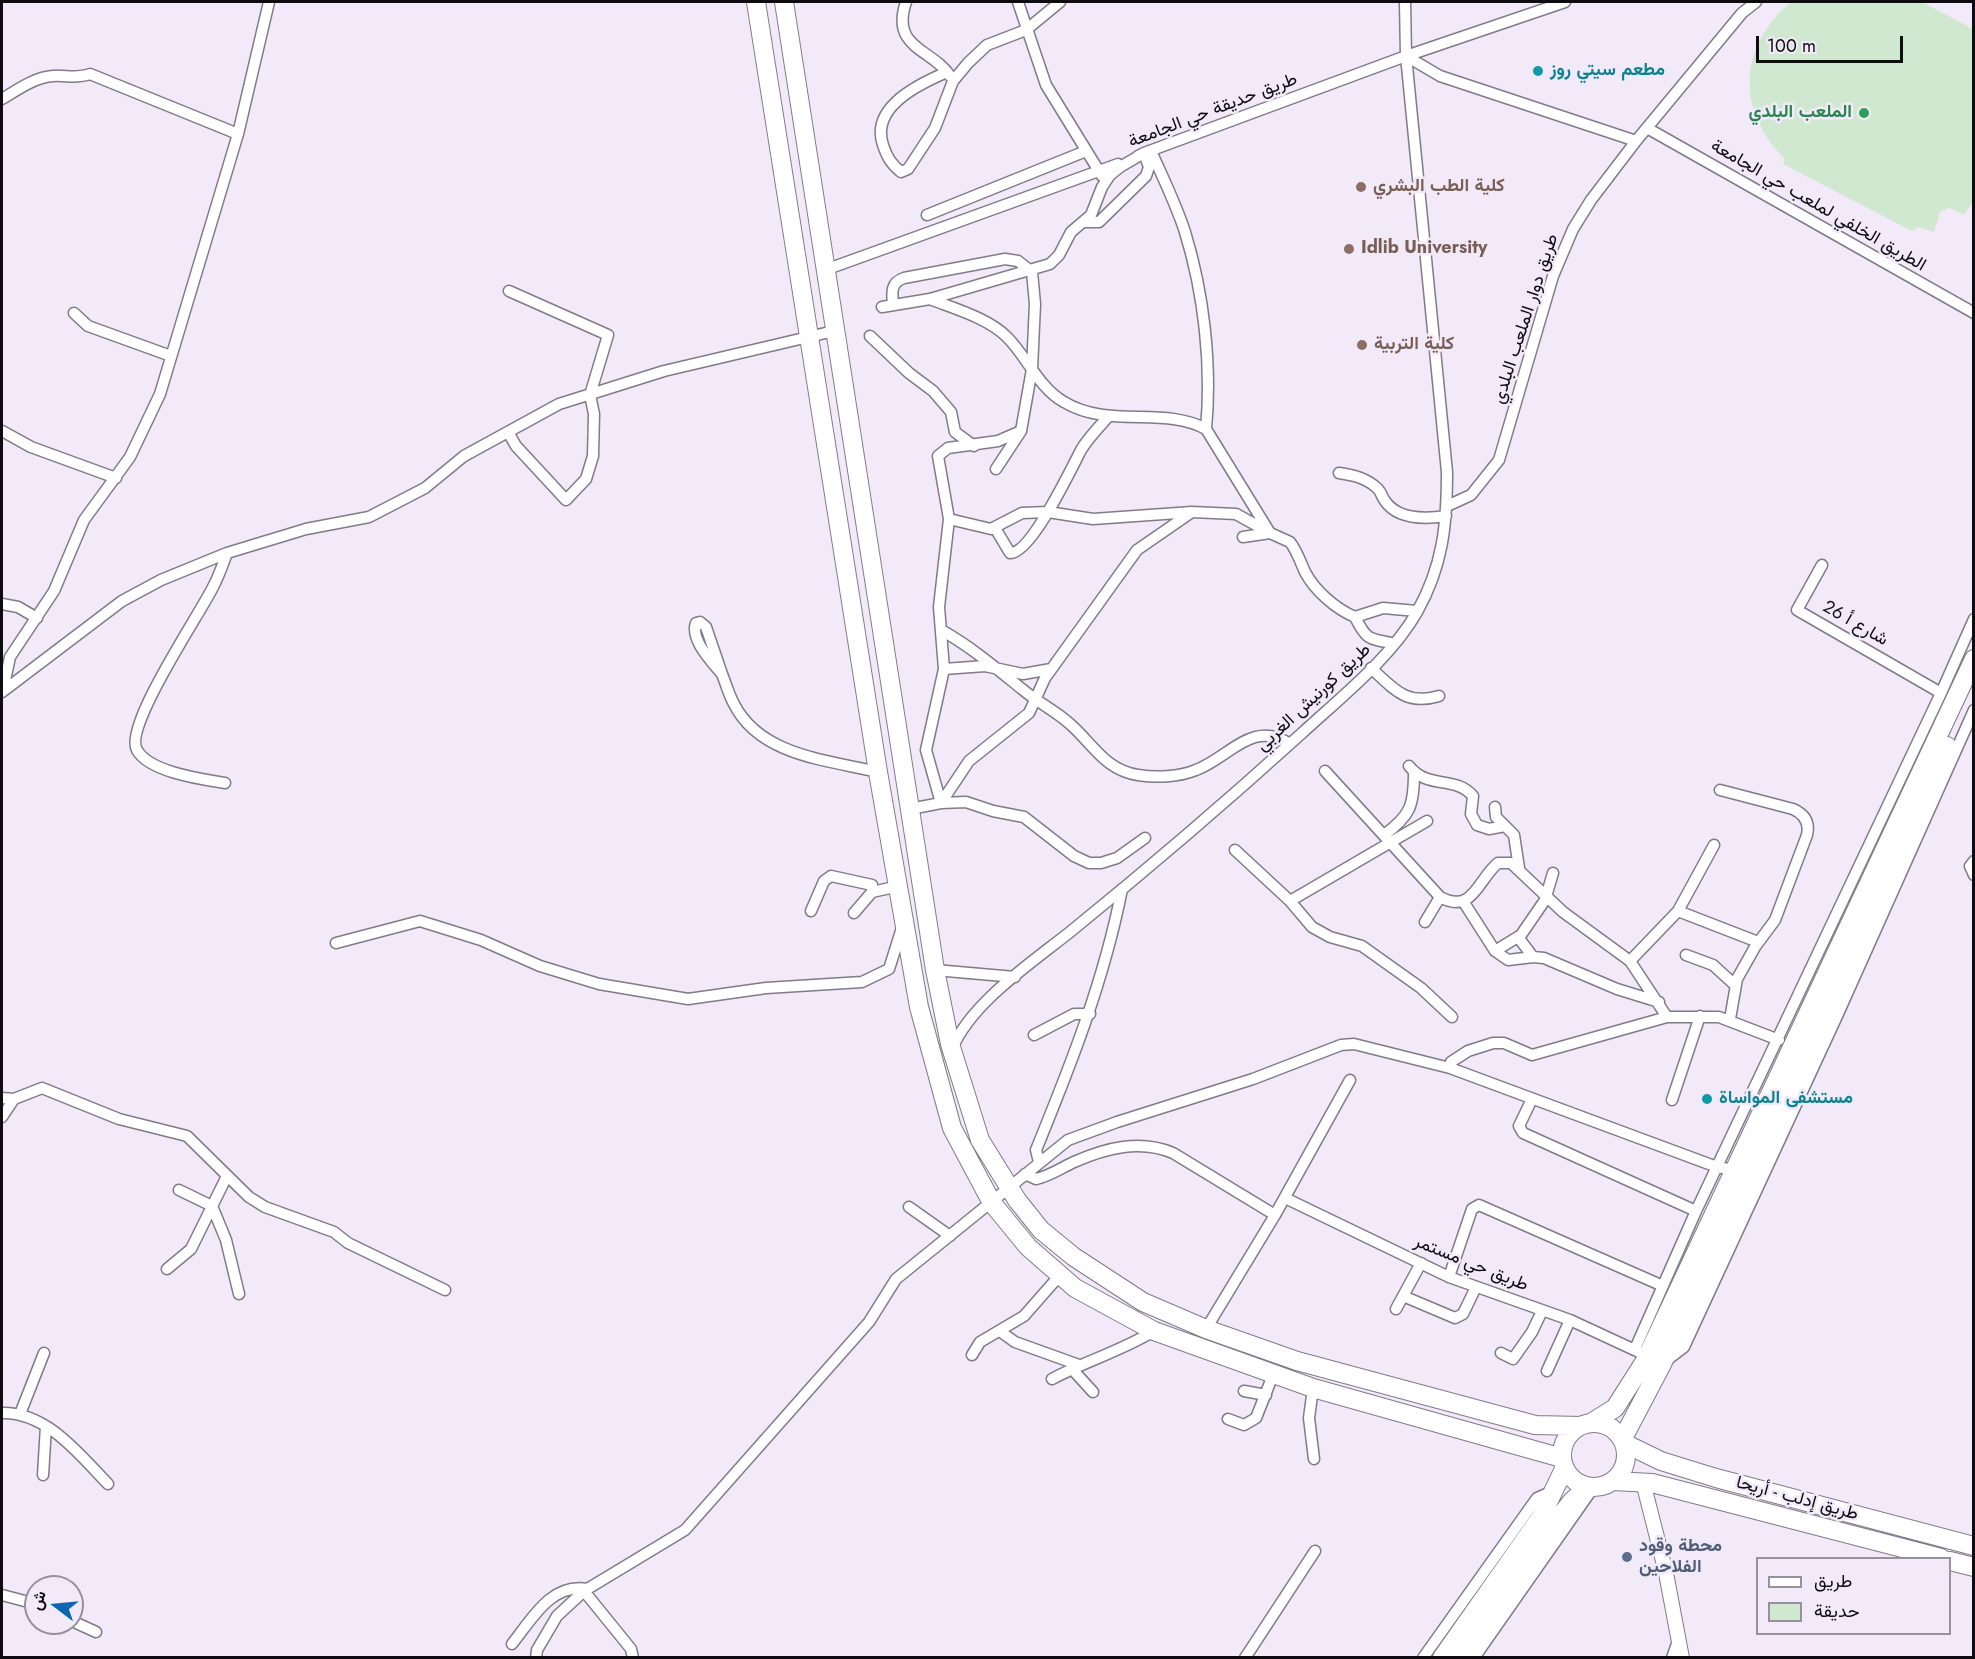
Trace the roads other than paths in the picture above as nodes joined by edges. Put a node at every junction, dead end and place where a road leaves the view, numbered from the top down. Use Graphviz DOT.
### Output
graph roads {
  1 [pos="269,2"];
  2 [pos="756,2"];
  3 [pos="784,2"];
  4 [pos="906,2"];
  5 [pos="1018,2"];
  6 [pos="1060,2"];
  7 [pos="1405,2"];
  8 [pos="1529,2"];
  9 [pos="1565,2"];
  10 [pos="1756,2"];
  11 [pos="1530,14"];
  12 [pos="1026,30"];
  13 [pos="1406,56"];
  14 [pos="950,77"];
  15 [pos="2,99"];
  16 [pos="1647,128"];
  17 [pos="238,134"];
  18 [pos="1636,141"];
  19 [pos="1086,151"];
  20 [pos="1148,152"];
  21 [pos="1102,176"];
  22 [pos="927,215"];
  23 [pos="1085,222"];
  24 [pos="825,270"];
  25 [pos="1032,272"];
  26 [pos="509,291"];
  27 [pos="930,299"];
  28 [pos="74,313"];
  29 [pos="1974,313"];
  30 [pos="834,331"];
  31 [pos="810,336"];
  32 [pos="870,336"];
  33 [pos="171,356"];
  34 [pos="1032,369"];
  35 [pos="590,394"];
  36 [pos="1108,417"];
  37 [pos="1206,429"];
  38 [pos="1021,430"];
  39 [pos="2,431"];
  40 [pos="508,432"];
  41 [pos="974,446"];
  42 [pos="996,469"];
  43 [pos="1339,472"];
  44 [pos="116,478"];
  45 [pos="1446,511"];
  46 [pos="1048,512"];
  47 [pos="1192,512"];
  48 [pos="949,519"];
  49 [pos="995,528"];
  50 [pos="1270,533"];
  51 [pos="1243,537"];
  52 [pos="227,553"];
  53 [pos="1822,565"];
  54 [pos="2,604"];
  55 [pos="1417,611"];
  56 [pos="1355,617"];
  57 [pos="37,618"];
  58 [pos="1974,619"];
  59 [pos="941,630"];
  60 [pos="1392,644"];
  61 [pos="1974,659"];
  62 [pos="4,668"];
  63 [pos="998,668"];
  64 [pos="1371,668"];
  65 [pos="944,669"];
  66 [pos="1052,669"];
  67 [pos="722,674"];
  68 [pos="1974,689"];
  69 [pos="2,691"];
  70 [pos="1941,693"];
  71 [pos="1439,696"];
  72 [pos="1036,700"];
  73 [pos="1974,710"];
  74 [pos="1290,744"];
  75 [pos="1325,771"];
  76 [pos="878,772"];
  77 [pos="225,783"];
  78 [pos="1720,790"];
  79 [pos="941,803"];
  80 [pos="1495,807"];
  81 [pos="910,809"];
  82 [pos="1427,821"];
  83 [pos="1505,826"];
  84 [pos="1145,838"];
  85 [pos="1387,839"];
  86 [pos="1714,845"];
  87 [pos="1235,850"];
  88 [pos="1974,861"];
  89 [pos="1519,868"];
  90 [pos="1553,873"];
  91 [pos="1974,875"];
  92 [pos="899,886"];
  93 [pos="1122,889"];
  94 [pos="872,892"];
  95 [pos="1547,895"];
  96 [pos="1440,897"];
  97 [pos="1290,901"];
  98 [pos="1463,901"];
  99 [pos="811,911"];
  100 [pos="1678,911"];
  101 [pos="854,913"];
  102 [pos="904,913"];
  103 [pos="1425,922"];
  104 [pos="1518,938"];
  105 [pos="1758,942"];
  106 [pos="336,943"];
  107 [pos="1495,951"];
  108 [pos="1686,956"];
  109 [pos="1533,957"];
  110 [pos="1630,961"];
  111 [pos="935,970"];
  112 [pos="1015,977"];
  113 [pos="1735,985"];
  114 [pos="1659,1002"];
  115 [pos="1090,1014"];
  116 [pos="1700,1016"];
  117 [pos="1452,1017"];
  118 [pos="1667,1017"];
  119 [pos="1730,1019"];
  120 [pos="1034,1035"];
  121 [pos="1779,1040"];
  122 [pos="952,1049"];
  123 [pos="1450,1068"];
  124 [pos="1350,1080"];
  125 [pos="2,1098"];
  126 [pos="14,1099"];
  127 [pos="1532,1099"];
  128 [pos="1672,1101"];
  129 [pos="2,1117"];
  130 [pos="1039,1162"];
  131 [pos="1726,1169"];
  132 [pos="1025,1174"];
  133 [pos="227,1176"];
  134 [pos="1008,1186"];
  135 [pos="178,1190"];
  136 [pos="1285,1198"];
  137 [pos="992,1203"];
  138 [pos="212,1206"];
  139 [pos="909,1207"];
  140 [pos="1696,1211"];
  141 [pos="1275,1215"];
  142 [pos="950,1236"];
  143 [pos="1421,1263"];
  144 [pos="167,1269"];
  145 [pos="1060,1275"];
  146 [pos="1449,1277"];
  147 [pos="1663,1286"];
  148 [pos="1476,1287"];
  149 [pos="445,1290"];
  150 [pos="239,1294"];
  151 [pos="1403,1296"];
  152 [pos="1396,1309"];
  153 [pos="1542,1311"];
  154 [pos="1570,1320"];
  155 [pos="1206,1329"];
  156 [pos="1154,1331"];
  157 [pos="1001,1332"];
  158 [pos="44,1353"];
  159 [pos="1501,1353"];
  160 [pos="972,1355"];
  161 [pos="1648,1357"];
  162 [pos="1075,1367"];
  163 [pos="1547,1371"];
  164 [pos="1273,1375"];
  165 [pos="1052,1379"];
  166 [pos="1313,1388"];
  167 [pos="1244,1391"];
  168 [pos="1093,1392"];
  169 [pos="1266,1395"];
  170 [pos="2,1413"];
  171 [pos="20,1414"];
  172 [pos="1228,1419"];
  173 [pos="1586,1424"];
  174 [pos="46,1426"];
  175 [pos="1623,1441"];
  176 [pos="1314,1460"];
  177 [pos="1563,1464"];
  178 [pos="43,1475"];
  179 [pos="1613,1481"];
  180 [pos="1643,1482"];
  181 [pos="108,1484"];
  182 [pos="1590,1488"];
  183 [pos="1553,1491"];
  184 [pos="1974,1546"];
  185 [pos="1315,1551"];
  186 [pos="1937,1557"];
  187 [pos="1951,1561"];
  188 [pos="1974,1567"];
  189 [pos="585,1590"];
  190 [pos="2,1595"];
  191 [pos="24,1601"];
  192 [pos="84,1626"];
  193 [pos="96,1632"];
  194 [pos="1678,1641"];
  195 [pos="512,1644"];
  196 [pos="536,1658"];
  197 [pos="633,1658"];
  198 [pos="1245,1658"];
  199 [pos="1423,1658"];
  200 [pos="1442,1658"];
  201 [pos="1460,1658"];
  202 [pos="1474,1658"];
  203 [pos="1672,1658"];
  204 [pos="1682,1658"];
  1 -- 17 [label="street"];
  2 -- 31 [label="main road"];
  3 -- 24 [label="main road"];
  4 -- 14 [label="street"];
  5 -- 12 [label="street"];
  6 -- 12 [label="street"];
  7 -- 13 [label="street, طريق كورنيش الغربي"];
  8 -- 11 [label="street"];
  9 -- 11 [label="street, طريق حديقة حي الجامعة"];
  10 -- 16 [label="street, طريق دوار الملعب البلدي"];
  11 -- 13 [label="street, طريق حديقة حي الجامعة"];
  12 -- 14 [label="street"];
  12 -- 19 [label="street"];
  13 -- 18 [label="street"];
  13 -- 20 [label="street, طريق حديقة حي الجامعة"];
  13 -- 45 [label="street, طريق كورنيش الغربي"];
  14 -- 14 [label="street"];
  15 -- 17 [label="street"];
  16 -- 18 [label="street, طريق دوار الملعب البلدي"];
  16 -- 29 [label="street, الطريق الخلفي لملعب حي الجامعة"];
  17 -- 33 [label="street"];
  18 -- 45 [label="street, طريق دوار الملعب البلدي"];
  19 -- 21 [label="street"];
  19 -- 22 [label="street"];
  20 -- 21 [label="street, طريق حديقة حي الجامعة"];
  20 -- 23 [label="street"];
  20 -- 37 [label="street"];
  21 -- 23 [label="street, طريق حديقة حي الجامعة"];
  21 -- 24 [label="street"];
  23 -- 25 [label="street, طريق حديقة حي الجامعة"];
  24 -- 30 [label="main road"];
  25 -- 27 [label="street, طريق حديقة حي الجامعة"];
  25 -- 27 [label="street, طريق حديقة حي الجامعة"];
  25 -- 34 [label="street"];
  26 -- 35 [label="street"];
  27 -- 34 [label="street"];
  28 -- 33 [label="street"];
  30 -- 31 [label="street"];
  30 -- 81 [label="main road"];
  31 -- 35 [label="street"];
  31 -- 76 [label="main road"];
  32 -- 41 [label="street"];
  33 -- 44 [label="street"];
  34 -- 36 [label="street"];
  34 -- 38 [label="street"];
  35 -- 40 [label="street"];
  35 -- 40 [label="street"];
  36 -- 37 [label="street"];
  36 -- 46 [label="street"];
  37 -- 50 [label="street"];
  38 -- 41 [label="street"];
  38 -- 42 [label="street"];
  39 -- 44 [label="street"];
  40 -- 52 [label="street"];
  41 -- 48 [label="street"];
  43 -- 45 [label="street"];
  44 -- 57 [label="street"];
  45 -- 55 [label="street, طريق كورنيش الغربي"];
  46 -- 47 [label="street"];
  46 -- 49 [label="street"];
  46 -- 49 [label="street"];
  47 -- 50 [label="street"];
  47 -- 66 [label="street"];
  48 -- 49 [label="street"];
  48 -- 59 [label="street"];
  50 -- 51 [label="street"];
  50 -- 56 [label="street"];
  52 -- 69 [label="street"];
  52 -- 77 [label="street"];
  53 -- 70 [label="street, شارع أ 26"];
  54 -- 57 [label="street"];
  55 -- 56 [label="street"];
  55 -- 60 [label="street, طريق كورنيش الغربي"];
  56 -- 60 [label="street"];
  57 -- 62 [label="street"];
  58 -- 70 [label="street"];
  59 -- 63 [label="street"];
  59 -- 65 [label="street"];
  60 -- 64 [label="street, طريق كورنيش الغربي"];
  61 -- 131 [label="main road"];
  62 -- 69 [label="street"];
  63 -- 65 [label="street"];
  63 -- 66 [label="street"];
  63 -- 72 [label="street"];
  64 -- 71 [label="street"];
  64 -- 74 [label="street, طريق كورنيش الغربي"];
  65 -- 79 [label="street"];
  66 -- 72 [label="street"];
  67 -- 76 [label="street"];
  68 -- 161 [label="main road"];
  70 -- 121 [label="street"];
  72 -- 74 [label="street"];
  72 -- 79 [label="street"];
  73 -- 161 [label="street"];
  74 -- 93 [label="street, طريق كورنيش الغربي"];
  75 -- 85 [label="street"];
  76 -- 92 [label="main road"];
  78 -- 105 [label="street"];
  79 -- 81 [label="street"];
  79 -- 84 [label="street"];
  80 -- 83 [label="street"];
  81 -- 111 [label="main road"];
  82 -- 85 [label="street"];
  83 -- 85 [label="street"];
  83 -- 89 [label="street"];
  85 -- 96 [label="street"];
  85 -- 97 [label="street"];
  86 -- 100 [label="street"];
  87 -- 97 [label="street"];
  88 -- 91 [label="street"];
  89 -- 95 [label="street"];
  89 -- 98 [label="street"];
  90 -- 95 [label="street"];
  92 -- 94 [label="street"];
  92 -- 102 [label="main road"];
  93 -- 112 [label="street, طريق كورنيش الغربي"];
  93 -- 115 [label="street"];
  94 -- 99 [label="street"];
  94 -- 101 [label="street"];
  95 -- 104 [label="street"];
  95 -- 110 [label="street"];
  96 -- 98 [label="street"];
  96 -- 103 [label="street"];
  97 -- 117 [label="street"];
  98 -- 107 [label="street"];
  100 -- 105 [label="street"];
  100 -- 110 [label="street"];
  102 -- 106 [label="street"];
  102 -- 137 [label="main road"];
  104 -- 107 [label="street"];
  104 -- 109 [label="street"];
  105 -- 113 [label="street"];
  107 -- 109 [label="street"];
  108 -- 113 [label="street"];
  109 -- 114 [label="street"];
  110 -- 114 [label="street"];
  111 -- 112 [label="street"];
  111 -- 122 [label="main road"];
  112 -- 122 [label="street, طريق كورنيش الغربي"];
  113 -- 119 [label="street"];
  114 -- 118 [label="street"];
  115 -- 120 [label="street"];
  115 -- 130 [label="street"];
  116 -- 118 [label="street"];
  116 -- 119 [label="street"];
  116 -- 128 [label="street"];
  118 -- 123 [label="street"];
  119 -- 121 [label="street"];
  121 -- 131 [label="street"];
  122 -- 134 [label="main road"];
  123 -- 127 [label="street"];
  123 -- 130 [label="street"];
  124 -- 136 [label="street"];
  125 -- 126 [label="street"];
  126 -- 129 [label="street"];
  126 -- 133 [label="street"];
  127 -- 131 [label="street"];
  127 -- 140 [label="street"];
  130 -- 132 [label="street"];
  131 -- 140 [label="street"];
  131 -- 161 [label="main road"];
  132 -- 134 [label="street"];
  132 -- 141 [label="street"];
  133 -- 138 [label="street"];
  133 -- 149 [label="street"];
  134 -- 137 [label="street"];
  134 -- 155 [label="main road"];
  135 -- 138 [label="street"];
  136 -- 141 [label="street"];
  136 -- 143 [label="street, طريق حي مستمر"];
  137 -- 142 [label="street"];
  137 -- 145 [label="main road"];
  138 -- 144 [label="street"];
  138 -- 150 [label="street"];
  139 -- 142 [label="street"];
  140 -- 147 [label="street"];
  141 -- 155 [label="street"];
  142 -- 189 [label="street"];
  143 -- 146 [label="street, طريق حي مستمر"];
  143 -- 151 [label="street"];
  145 -- 156 [label="main road"];
  145 -- 157 [label="street"];
  146 -- 147 [label="street"];
  146 -- 148 [label="street, طريق حي مستمر"];
  147 -- 161 [label="street"];
  148 -- 151 [label="street"];
  148 -- 153 [label="street, طريق حي مستمر"];
  151 -- 152 [label="street"];
  153 -- 154 [label="street, طريق حي مستمر"];
  153 -- 159 [label="street"];
  154 -- 161 [label="street, طريق حي مستمر"];
  154 -- 163 [label="street"];
  155 -- 173 [label="main road"];
  156 -- 162 [label="street"];
  156 -- 164 [label="main road"];
  157 -- 160 [label="street"];
  157 -- 162 [label="street"];
  158 -- 171 [label="street"];
  161 -- 173 [label="main road"];
  161 -- 175 [label="main road"];
  162 -- 165 [label="street"];
  162 -- 168 [label="street"];
  164 -- 166 [label="main road"];
  164 -- 169 [label="street"];
  166 -- 176 [label="street"];
  166 -- 177 [label="main road"];
  167 -- 169 [label="street"];
  169 -- 172 [label="street"];
  170 -- 171 [label="street"];
  171 -- 174 [label="street"];
  173 -- 175 [label="main road"];
  173 -- 177 [label="main road"];
  174 -- 178 [label="street"];
  174 -- 181 [label="street"];
  175 -- 179 [label="main road"];
  175 -- 184 [label="main road, طريق إدلب - أريحا"];
  177 -- 182 [label="main road"];
  177 -- 183 [label="main road"];
  179 -- 180 [label="main road, طريق إدلب - أريحا"];
  179 -- 182 [label="main road"];
  180 -- 186 [label="main road, طريق إدلب - أريحا"];
  180 -- 194 [label="street"];
  182 -- 201 [label="main road"];
  182 -- 202 [label="street"];
  183 -- 199 [label="street"];
  183 -- 200 [label="main road"];
  185 -- 198 [label="street"];
  187 -- 188 [label="main road"];
  189 -- 195 [label="street"];
  189 -- 196 [label="street"];
  189 -- 197 [label="street"];
  190 -- 191 [label="street"];
  192 -- 193 [label="street"];
  194 -- 203 [label="street"];
  194 -- 204 [label="street"];
}
